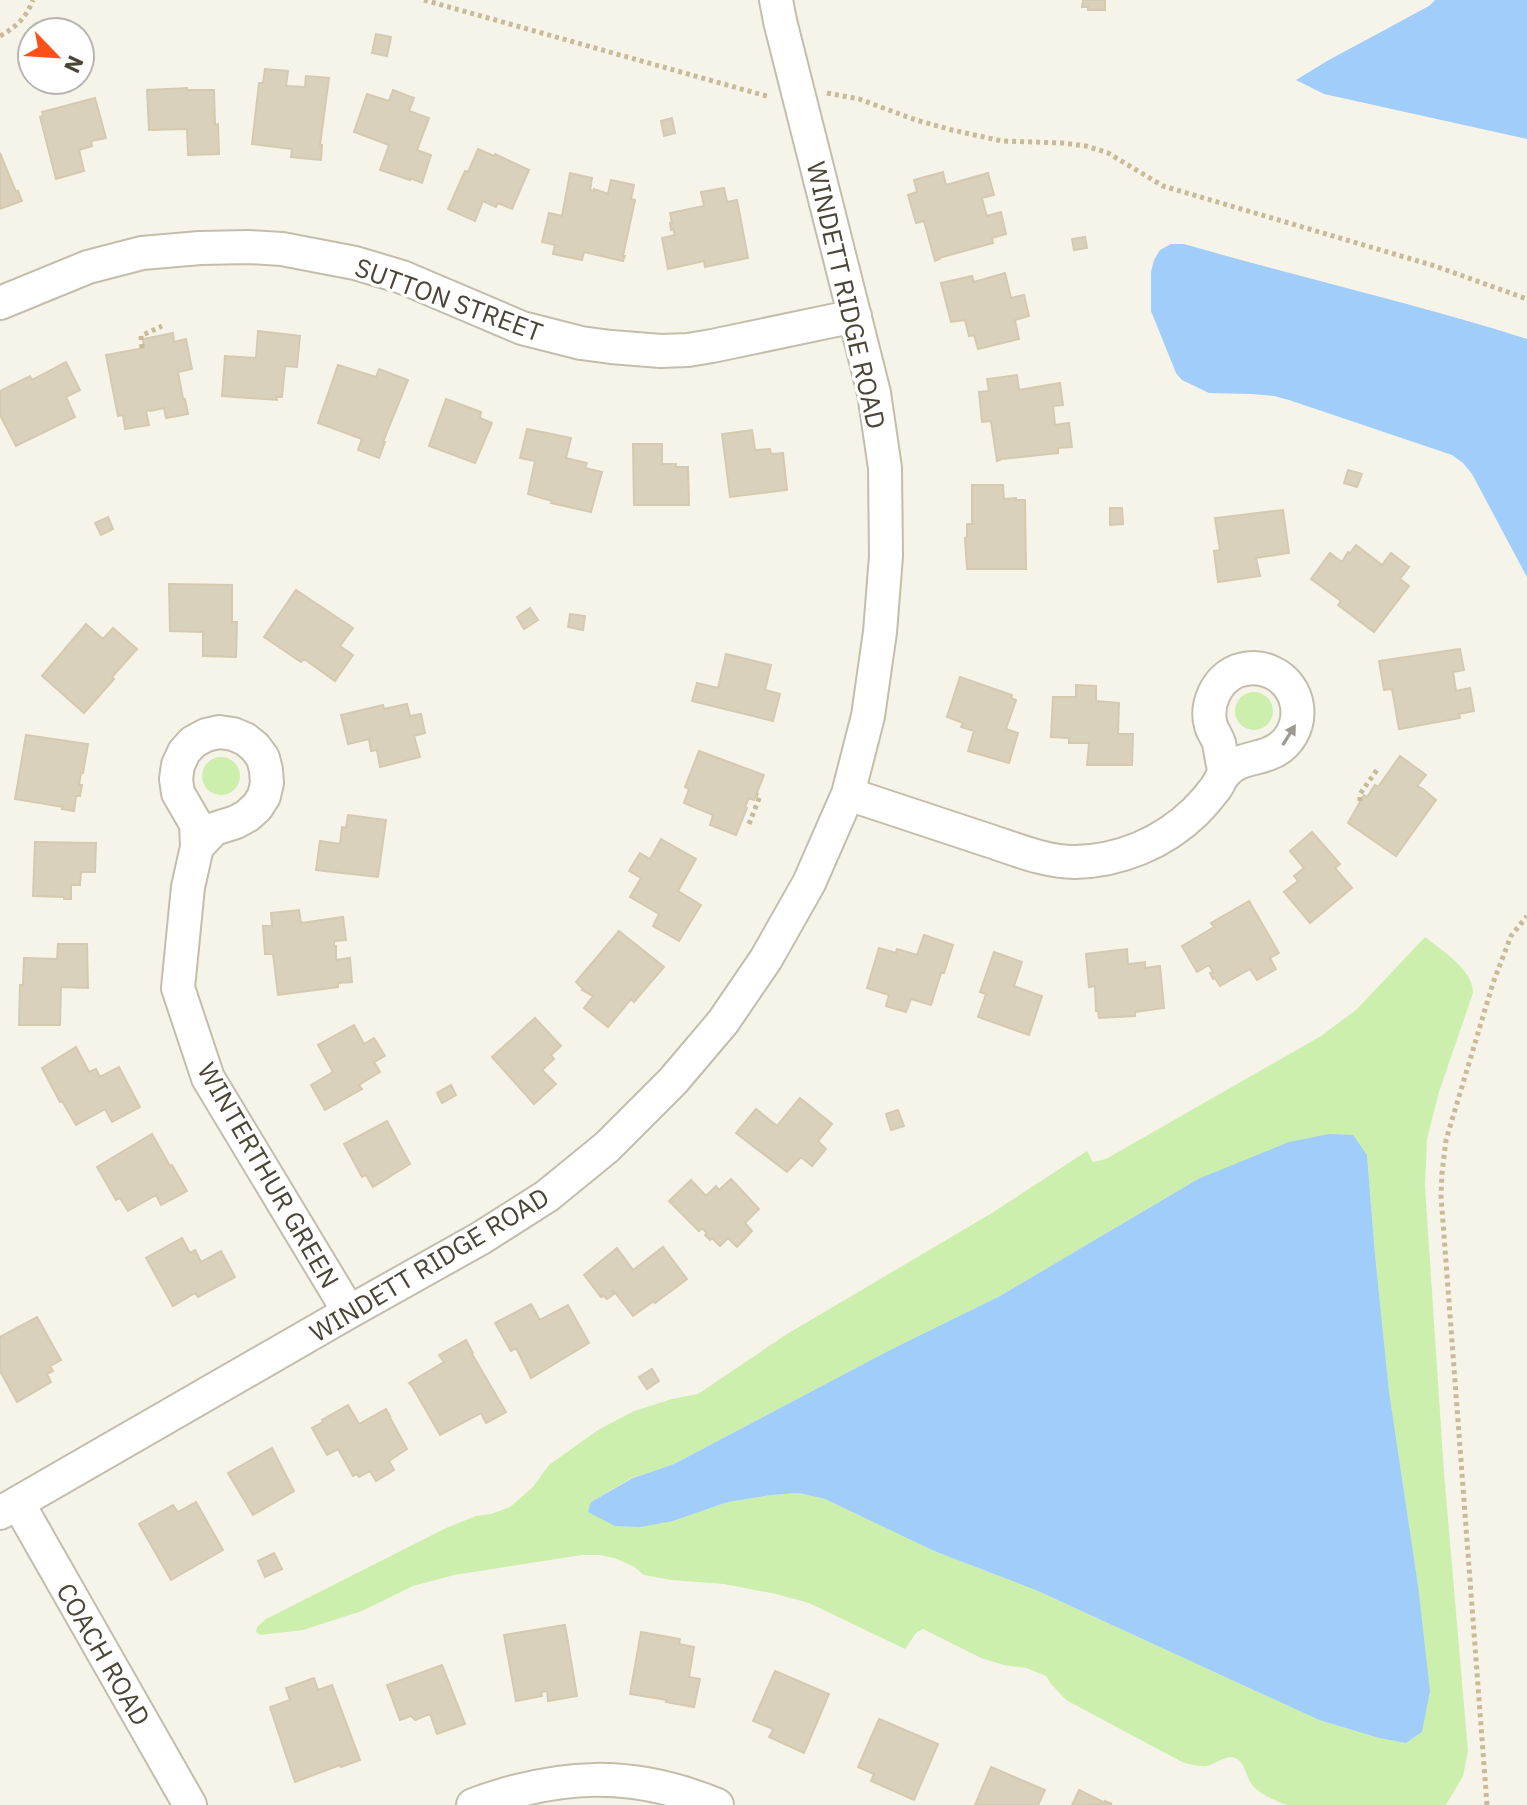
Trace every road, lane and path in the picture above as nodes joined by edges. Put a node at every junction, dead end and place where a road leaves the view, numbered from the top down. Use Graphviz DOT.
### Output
graph roads {
  1 [pos="33,0"];
  2 [pos="424,0"];
  3 [pos="776,0"];
  4 [pos="0,36"];
  5 [pos="820,92"];
  6 [pos="780,97"];
  7 [pos="1527,299"];
  8 [pos="0,303"];
  9 [pos="855,316"];
  10 [pos="162,326"];
  11 [pos="142,348"];
  12 [pos="1379,767"];
  13 [pos="1225,773"];
  14 [pos="848,794"];
  15 [pos="757,795"];
  16 [pos="1360,801"];
  17 [pos="749,824"];
  18 [pos="197,847"];
  19 [pos="1527,916"];
  20 [pos="349,1312"];
  21 [pos="9,1508"];
  22 [pos="190,1805"];
  23 [pos="473,1805"];
  24 [pos="717,1805"];
  25 [pos="1487,1805"];
  1 -- 4 [label="path"];
  2 -- 6 [label="path"];
  3 -- 9 [label="street, WINDETT RIDGE ROAD"];
  5 -- 7 [label="path"];
  8 -- 9 [label="street, SUTTON STREET"];
  9 -- 14 [label="street, WINDETT RIDGE ROAD"];
  10 -- 11 [label="path"];
  12 -- 16 [label="path"];
  13 -- 14 [label="street"];
  14 -- 20 [label="street, WINDETT RIDGE ROAD"];
  15 -- 17 [label="path"];
  18 -- 20 [label="street, WINTERTHUR GREEN"];
  19 -- 25 [label="path"];
  20 -- 21 [label="street, WINDETT RIDGE ROAD"];
  21 -- 22 [label="street, COACH ROAD"];
  23 -- 24 [label="street"];
}
